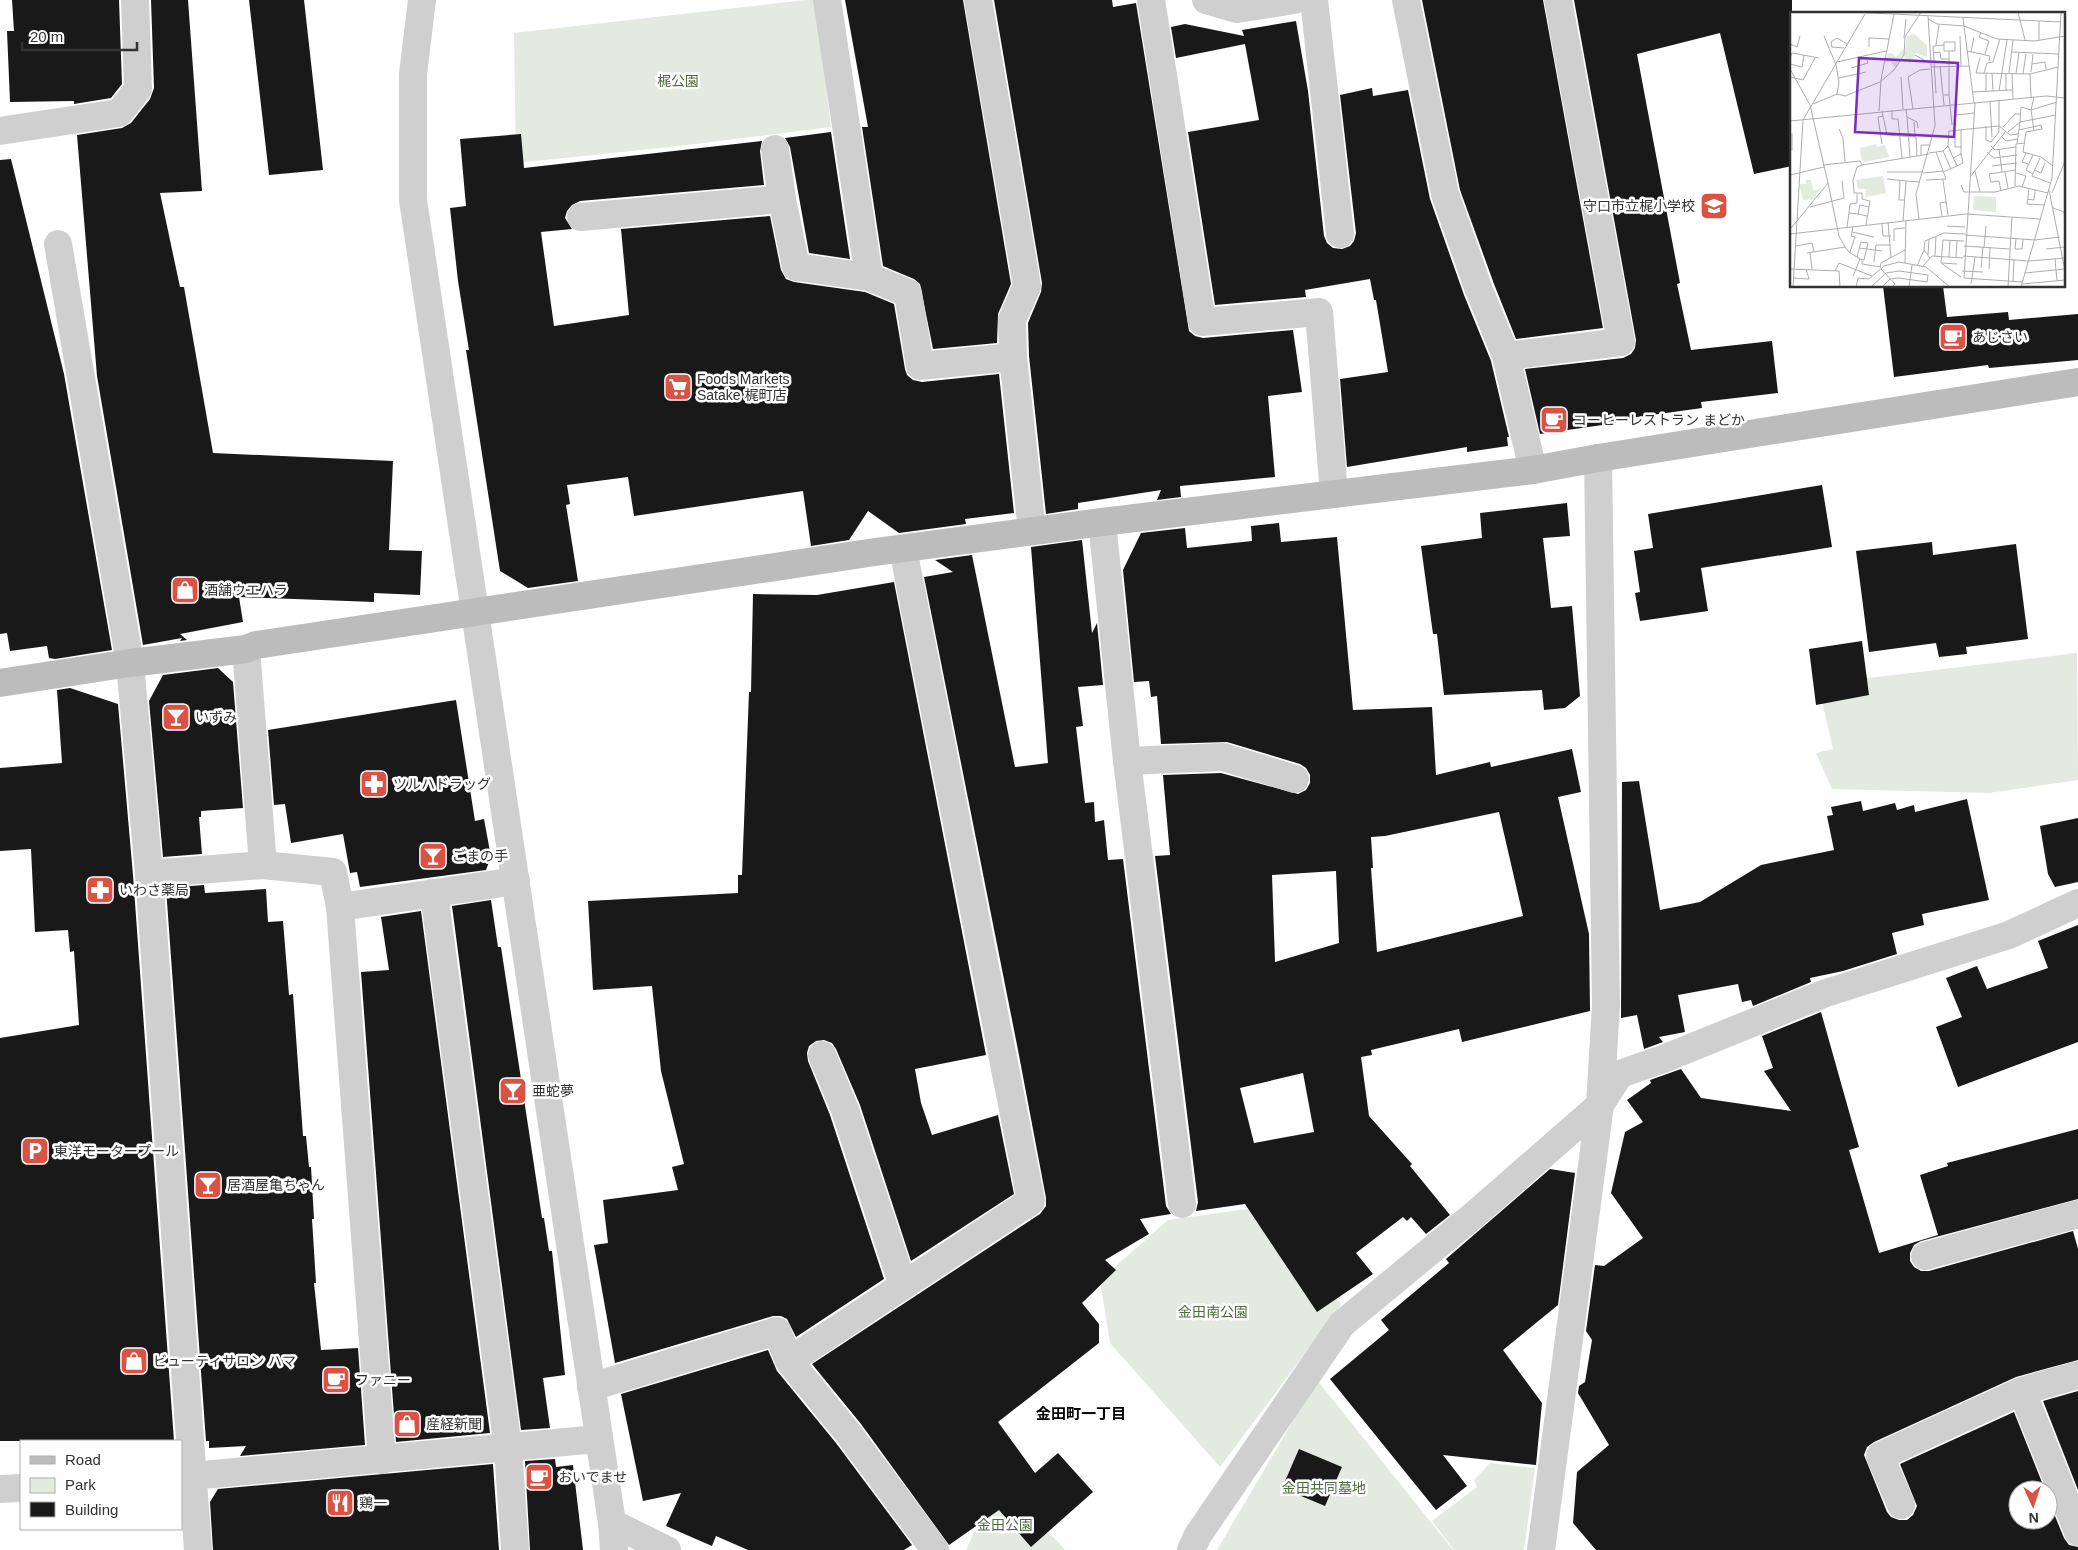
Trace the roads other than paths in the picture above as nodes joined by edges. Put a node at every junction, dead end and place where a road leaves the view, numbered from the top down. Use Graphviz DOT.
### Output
graph roads {
  1 [pos="135,0"];
  2 [pos="422,0"];
  3 [pos="827,0"];
  4 [pos="978,0"];
  5 [pos="1151,0"];
  6 [pos="1206,0"];
  7 [pos="1294,0"];
  8 [pos="1314,0"];
  9 [pos="1406,0"];
  10 [pos="1558,0"];
  11 [pos="0,131"];
  12 [pos="775,149"];
  13 [pos="782,199"];
  14 [pos="581,217"];
  15 [pos="1340,234"];
  16 [pos="58,244"];
  17 [pos="869,277"];
  18 [pos="1506,356"];
  19 [pos="1013,357"];
  20 [pos="2078,382"];
  21 [pos="1598,458"];
  22 [pos="1533,470"];
  23 [pos="1334,494"];
  24 [pos="1102,522"];
  25 [pos="1032,531"];
  26 [pos="903,549"];
  27 [pos="474,613"];
  28 [pos="246,649"];
  29 [pos="130,663"];
  30 [pos="0,683"];
  31 [pos="1127,760"];
  32 [pos="1295,778"];
  33 [pos="263,865"];
  34 [pos="149,874"];
  35 [pos="516,881"];
  36 [pos="434,893"];
  37 [pos="2078,903"];
  38 [pos="340,907"];
  39 [pos="822,1055"];
  40 [pos="1600,1105"];
  41 [pos="1182,1204"];
  42 [pos="2078,1214"];
  43 [pos="1925,1256"];
  44 [pos="903,1286"];
  45 [pos="789,1361"];
  46 [pos="2078,1375"];
  47 [pos="591,1387"];
  48 [pos="2022,1392"];
  49 [pos="598,1439"];
  50 [pos="508,1448"];
  51 [pos="382,1460"];
  52 [pos="187,1476"];
  53 [pos="20,1488"];
  54 [pos="0,1489"];
  55 [pos="1901,1505"];
  56 [pos="612,1523"];
  57 [pos="2078,1532"];
  58 [pos="198,1550"];
  59 [pos="515,1550"];
  60 [pos="614,1550"];
  61 [pos="667,1550"];
  62 [pos="935,1550"];
  63 [pos="1191,1550"];
  64 [pos="1541,1550"];
  1 -- 11 [label="street"];
  2 -- 27 [label="street"];
  3 -- 17 [label="street"];
  4 -- 19 [label="street"];
  5 -- 23 [label="street"];
  6 -- 7 [label="street"];
  8 -- 15 [label="street"];
  9 -- 18 [label="street"];
  10 -- 18 [label="street"];
  12 -- 13 [label="street"];
  13 -- 14 [label="street"];
  13 -- 17 [label="street"];
  16 -- 29 [label="street"];
  17 -- 19 [label="street"];
  18 -- 22 [label="street"];
  19 -- 25 [label="street"];
  20 -- 21 [label="street"];
  21 -- 22 [label="street"];
  21 -- 40 [label="street"];
  22 -- 23 [label="street"];
  23 -- 24 [label="street"];
  24 -- 25 [label="street"];
  24 -- 31 [label="street"];
  25 -- 26 [label="street"];
  26 -- 27 [label="street"];
  26 -- 44 [label="street"];
  27 -- 28 [label="street"];
  27 -- 35 [label="street"];
  28 -- 29 [label="street"];
  28 -- 33 [label="street"];
  29 -- 30 [label="street"];
  29 -- 34 [label="street"];
  31 -- 32 [label="street"];
  31 -- 41 [label="street"];
  33 -- 34 [label="street"];
  33 -- 38 [label="street"];
  34 -- 52 [label="street"];
  35 -- 36 [label="street"];
  35 -- 47 [label="street"];
  36 -- 38 [label="street"];
  36 -- 50 [label="street"];
  37 -- 40 [label="street"];
  38 -- 51 [label="street"];
  39 -- 44 [label="street"];
  40 -- 63 [label="street"];
  40 -- 64 [label="street"];
  42 -- 43 [label="street"];
  44 -- 45 [label="street"];
  45 -- 47 [label="street"];
  45 -- 62 [label="street"];
  46 -- 48 [label="street"];
  47 -- 49 [label="street"];
  48 -- 55 [label="street"];
  48 -- 57 [label="street"];
  49 -- 50 [label="street"];
  49 -- 56 [label="street"];
  50 -- 51 [label="street"];
  50 -- 59 [label="street"];
  51 -- 52 [label="street"];
  52 -- 58 [label="street"];
  53 -- 54 [label="street"];
  56 -- 60 [label="street"];
  56 -- 61 [label="street"];
}
